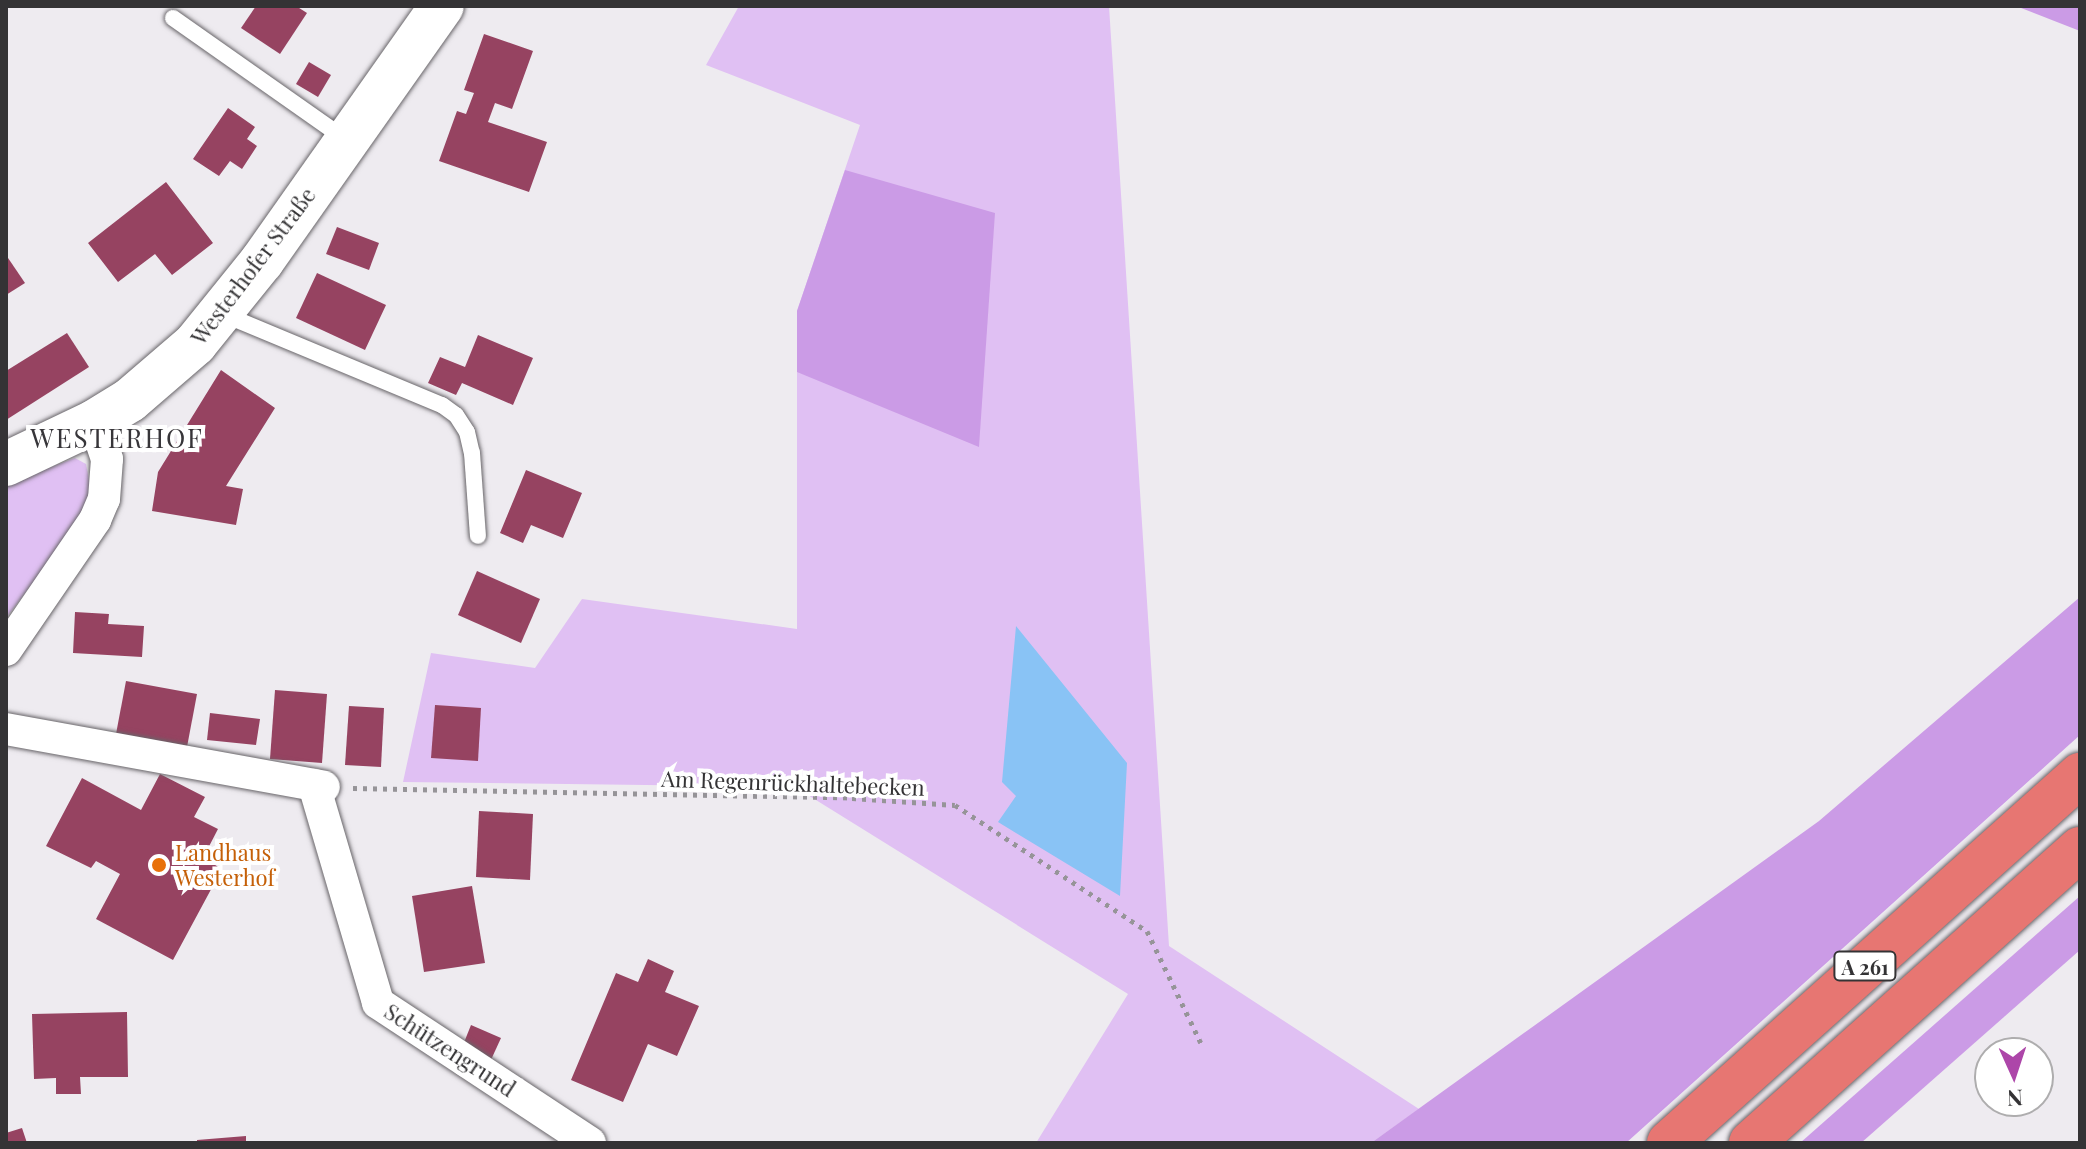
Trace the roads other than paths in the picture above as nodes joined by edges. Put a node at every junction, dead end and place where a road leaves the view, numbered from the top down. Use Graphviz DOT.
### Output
graph roads {
  1 [pos="442,6"];
  2 [pos="173,18"];
  3 [pos="347,140"];
  4 [pos="222,313"];
  5 [pos="94,422"];
  6 [pos="6,464"];
  7 [pos="478,536"];
  8 [pos="6,650"];
  9 [pos="6,729"];
  10 [pos="2080,775"];
  11 [pos="2080,849"];
  12 [pos="590,1143"];
  13 [pos="1669,1143"];
  14 [pos="1751,1143"];
  1 -- 3 [label="main road, Westerhofer Straße"];
  2 -- 3 [label="lane"];
  3 -- 4 [label="main road, Westerhofer Straße"];
  4 -- 5 [label="main road, Westerhofer Straße"];
  4 -- 7 [label="lane"];
  5 -- 6 [label="main road, Westerhofer Straße"];
  5 -- 8 [label="street"];
  9 -- 12 [label="street, Schützengrund"];
  10 -- 13 [label="highway, A 261"];
  11 -- 14 [label="highway, A 261"];
}
